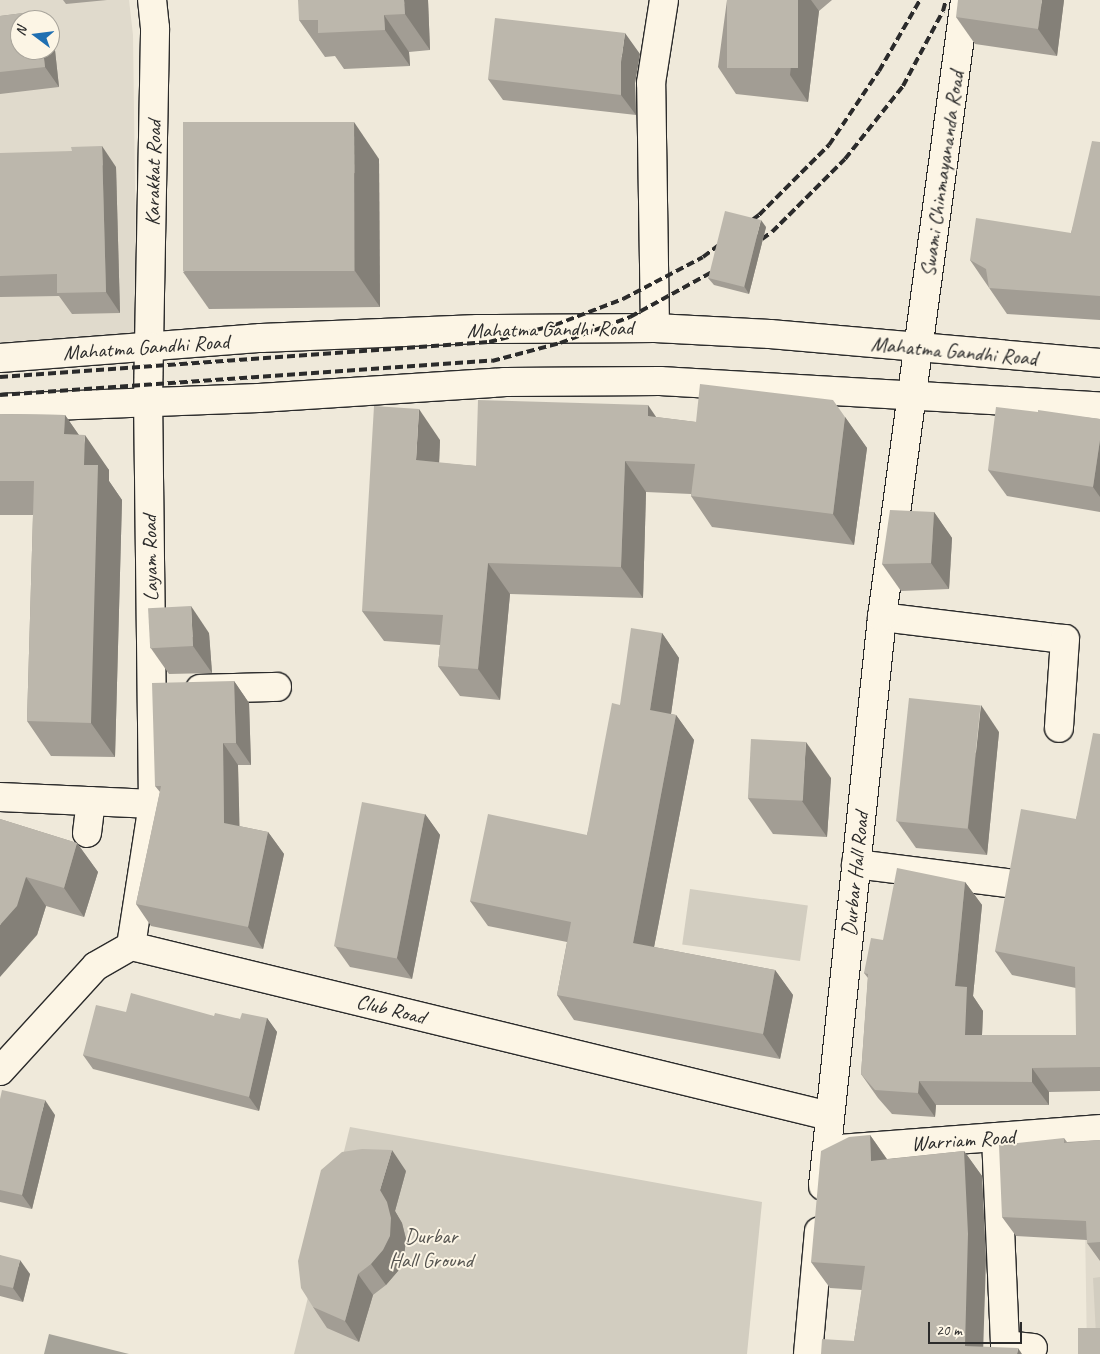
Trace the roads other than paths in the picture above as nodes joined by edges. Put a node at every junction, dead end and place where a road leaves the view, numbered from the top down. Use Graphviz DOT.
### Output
graph roads {
  1 [pos="152,0"];
  2 [pos="664,0"];
  3 [pos="965,0"];
  4 [pos="655,328"];
  5 [pos="149,346"];
  6 [pos="919,348"];
  7 [pos="0,358"];
  8 [pos="1100,363"];
  9 [pos="911,396"];
  10 [pos="148,402"];
  11 [pos="1100,406"];
  12 [pos="0,408"];
  13 [pos="882,618"];
  14 [pos="277,687"];
  15 [pos="151,690"];
  16 [pos="1059,728"];
  17 [pos="0,797"];
  18 [pos="91,801"];
  19 [pos="153,804"];
  20 [pos="87,833"];
  21 [pos="856,864"];
  22 [pos="1014,884"];
  23 [pos="130,946"];
  24 [pos="2,1065"];
  25 [pos="829,1116"];
  26 [pos="1100,1129"];
  27 [pos="996,1138"];
  28 [pos="826,1150"];
  29 [pos="1033,1348"];
  30 [pos="808,1354"];
  1 -- 5 [label="main road, Karakkat Road"];
  2 -- 4 [label="main road"];
  3 -- 6 [label="main road, Swami Chinmayananda Road"];
  4 -- 5 [label="main road, Mahatma Gandhi Road"];
  4 -- 6 [label="main road, Mahatma Gandhi Road"];
  5 -- 7 [label="main road, Mahatma Gandhi Road"];
  5 -- 10 [label="main road, Karakkat Road"];
  6 -- 8 [label="main road, Mahatma Gandhi Road"];
  6 -- 9 [label="main road, Swami Chinmayananda Road"];
  9 -- 10 [label="main road, Mahatma Gandhi Road"];
  9 -- 11 [label="main road, Mahatma Gandhi Road"];
  9 -- 13 [label="main road, Durbar Hall Road"];
  10 -- 12 [label="main road, Mahatma Gandhi Road"];
  10 -- 15 [label="main road, Layam Road"];
  13 -- 16 [label="main road"];
  13 -- 21 [label="main road, Durbar Hall Road"];
  14 -- 15 [label="main road"];
  15 -- 19 [label="main road, Layam Road"];
  17 -- 18 [label="main road"];
  18 -- 19 [label="main road"];
  18 -- 20 [label="main road"];
  19 -- 23 [label="main road, Layam Road"];
  21 -- 22 [label="main road"];
  21 -- 25 [label="main road, Durbar Hall Road"];
  23 -- 24 [label="main road"];
  23 -- 25 [label="main road, Club Road"];
  25 -- 28 [label="main road, Durbar Hall Road"];
  26 -- 27 [label="main road, Warriam Road"];
  27 -- 28 [label="main road, Warriam Road"];
  27 -- 29 [label="main road"];
  28 -- 30 [label="main road, Durbar Hall Road"];
}
